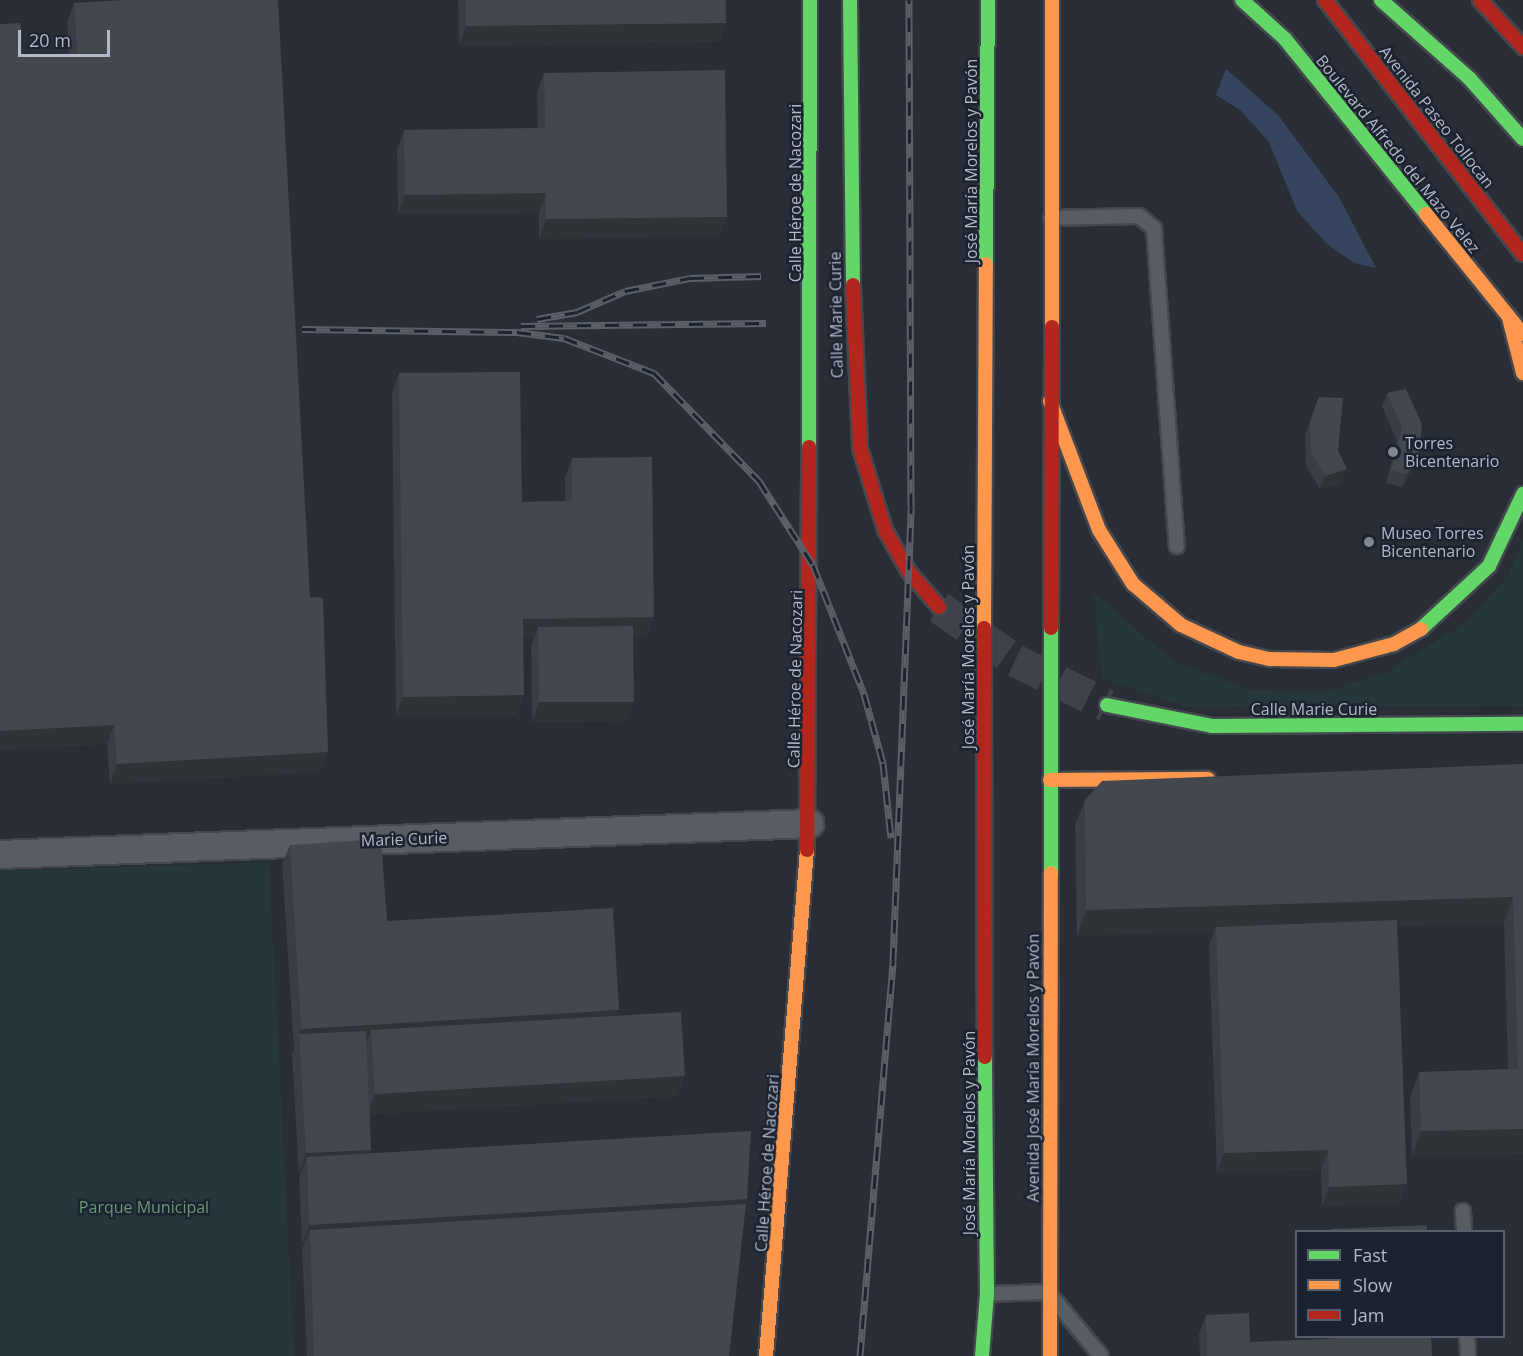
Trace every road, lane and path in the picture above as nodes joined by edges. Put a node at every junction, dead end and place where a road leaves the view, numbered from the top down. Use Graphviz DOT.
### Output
graph roads {
  1 [pos="795,0"];
  2 [pos="810,0"];
  3 [pos="850,0"];
  4 [pos="988,0"];
  5 [pos="1052,0"];
  6 [pos="1242,0"];
  7 [pos="1325,0"];
  8 [pos="1381,0"];
  9 [pos="1480,0"];
  10 [pos="811,33"];
  11 [pos="1523,47"];
  12 [pos="1523,139"];
  13 [pos="1051,218"];
  14 [pos="1523,254"];
  15 [pos="1509,318"];
  16 [pos="1523,334"];
  17 [pos="1523,373"];
  18 [pos="1050,401"];
  19 [pos="1523,494"];
  20 [pos="1178,546"];
  21 [pos="939,607"];
  22 [pos="1107,705"];
  23 [pos="1523,724"];
  24 [pos="1228,778"];
  25 [pos="1050,780"];
  26 [pos="809,823"];
  27 [pos="0,854"];
  28 [pos="1463,1211"];
  29 [pos="1464,1230"];
  30 [pos="1048,1293"];
  31 [pos="987,1294"];
  32 [pos="1467,1338"];
  33 [pos="766,1356"];
  34 [pos="982,1356"];
  35 [pos="1050,1356"];
  36 [pos="1101,1356"];
  37 [pos="1468,1356"];
  1 -- 10 [label="main road"];
  2 -- 10 [label="main road, Calle Héroe de Nacozari"];
  3 -- 21 [label="main road, Calle Marie Curie"];
  4 -- 31 [label="main road, José María Morelos y Pavón"];
  5 -- 13 [label="main road"];
  6 -- 15 [label="main road, Boulevard Alfredo del Mazo Velez"];
  7 -- 14 [label="main road, Avenida Paseo Tollocan"];
  8 -- 12 [label="main road"];
  9 -- 11 [label="main road"];
  10 -- 26 [label="main road, Calle Héroe de Nacozari"];
  13 -- 18 [label="main road"];
  13 -- 20 [label="lane"];
  15 -- 16 [label="main road, Boulevard Alfredo del Mazo Velez"];
  15 -- 17 [label="main road"];
  18 -- 19 [label="main road"];
  18 -- 25 [label="main road"];
  22 -- 23 [label="main road, Calle Marie Curie"];
  24 -- 25 [label="main road"];
  25 -- 30 [label="main road, Avenida José María Morelos y Pavón"];
  26 -- 27 [label="street, Marie Curie"];
  26 -- 33 [label="main road, Calle Héroe de Nacozari"];
  28 -- 29 [label="lane"];
  30 -- 31 [label="lane"];
  30 -- 35 [label="main road, Avenida José María Morelos y Pavón"];
  30 -- 36 [label="lane"];
  31 -- 34 [label="main road, José María Morelos y Pavón"];
  32 -- 37 [label="lane"];
}
